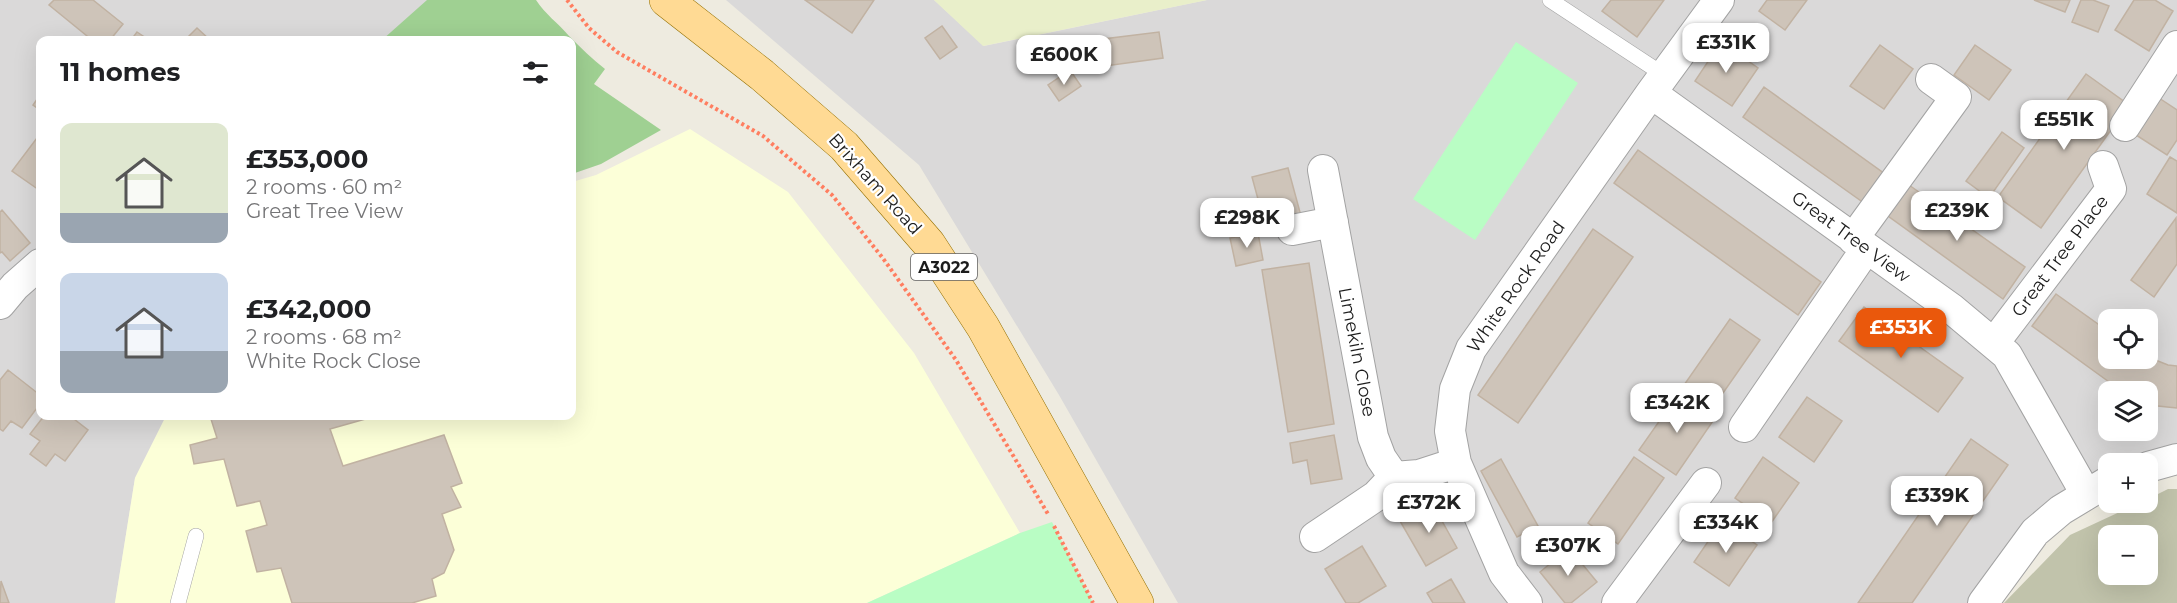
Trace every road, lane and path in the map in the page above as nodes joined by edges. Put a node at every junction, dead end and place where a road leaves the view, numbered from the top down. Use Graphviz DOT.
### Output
graph roads {
  1 [pos="567,0"];
  2 [pos="666,0"];
  3 [pos="1550,0"];
  4 [pos="1719,0"];
  5 [pos="2177,46"];
  6 [pos="1931,79"];
  7 [pos="1658,84"];
  8 [pos="2125,126"];
  9 [pos="2103,166"];
  10 [pos="1323,170"];
  11 [pos="1333,222"];
  12 [pos="1292,230"];
  13 [pos="1860,244"];
  14 [pos="36,268"];
  15 [pos="0,304"];
  16 [pos="1994,343"];
  17 [pos="1744,427"];
  18 [pos="2177,459"];
  19 [pos="1456,463"];
  20 [pos="2158,464"];
  21 [pos="1394,477"];
  22 [pos="1706,483"];
  23 [pos="2097,487"];
  24 [pos="196,536"];
  25 [pos="1315,537"];
  26 [pos="178,603"];
  27 [pos="1093,603"];
  28 [pos="1137,603"];
  29 [pos="1527,603"];
  30 [pos="1617,603"];
  31 [pos="1983,603"];
  1 -- 27 [label="path"];
  2 -- 28 [label="main road, Brixham Road / A3022"];
  3 -- 7 [label="lane"];
  4 -- 7 [label="street, White Rock Road"];
  5 -- 8 [label="street"];
  6 -- 13 [label="street"];
  7 -- 13 [label="street, Great Tree View"];
  7 -- 19 [label="street, White Rock Road"];
  9 -- 16 [label="street, Great Tree Place"];
  10 -- 11 [label="street, Limekiln Close"];
  11 -- 12 [label="street"];
  11 -- 21 [label="street, Limekiln Close"];
  13 -- 16 [label="street, Great Tree View"];
  13 -- 17 [label="street"];
  14 -- 15 [label="street"];
  16 -- 23 [label="street, Great Tree View"];
  18 -- 20 [label="street"];
  19 -- 21 [label="street"];
  19 -- 29 [label="street, White Rock Road"];
  21 -- 25 [label="street"];
  22 -- 30 [label="street"];
  23 -- 31 [label="street"];
  24 -- 26 [label="lane"];
}
